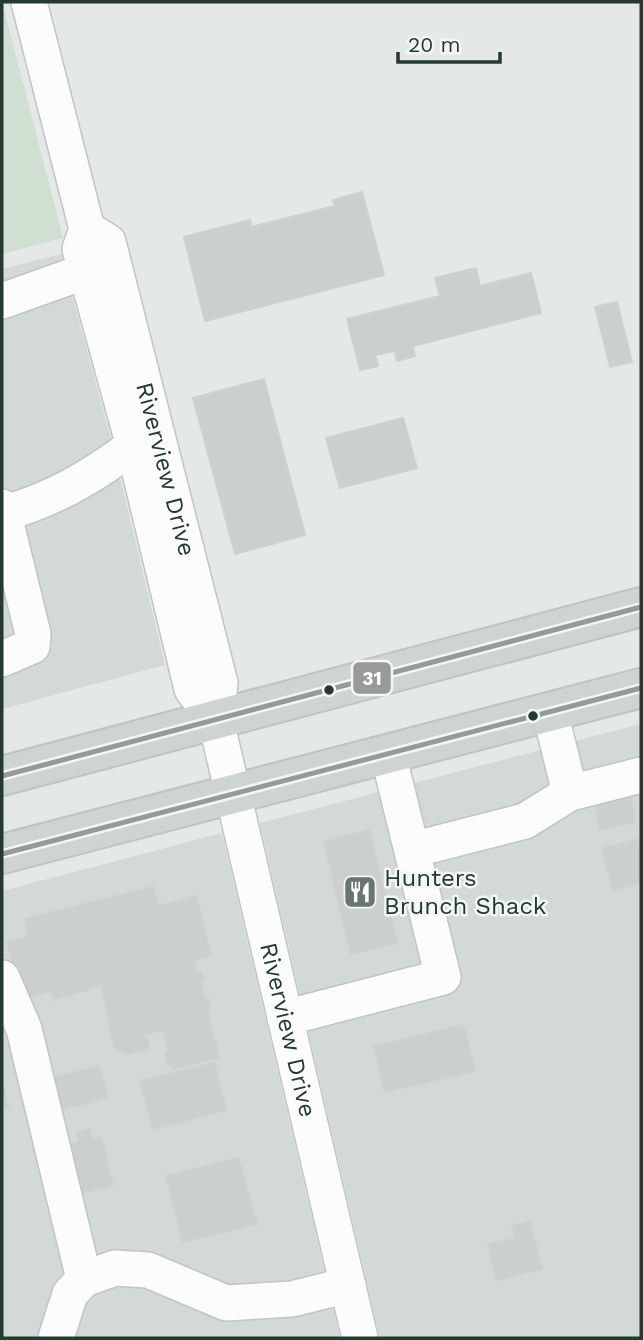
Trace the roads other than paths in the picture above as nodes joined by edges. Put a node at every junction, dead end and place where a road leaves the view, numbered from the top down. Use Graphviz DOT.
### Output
graph roads {
  1 [pos="29,2"];
  2 [pos="87,229"];
  3 [pos="86,271"];
  4 [pos="2,301"];
  5 [pos="134,446"];
  6 [pos="2,512"];
  7 [pos="641,607"];
  8 [pos="2,659"];
  9 [pos="641,688"];
  10 [pos="550,712"];
  11 [pos="216,721"];
  12 [pos="388,754"];
  13 [pos="641,775"];
  14 [pos="2,776"];
  15 [pos="570,793"];
  16 [pos="233,794"];
  17 [pos="412,850"];
  18 [pos="2,854"];
  19 [pos="2,978"];
  20 [pos="285,1018"];
  21 [pos="84,1279"];
  22 [pos="348,1285"];
  23 [pos="56,1338"];
  24 [pos="360,1338"];
  1 -- 2 [label="street, Riverview Drive"];
  2 -- 3 [label="street, Riverview Drive"];
  2 -- 11 [label="street, Riverview Drive"];
  3 -- 4 [label="street"];
  3 -- 5 [label="street, Riverview Drive"];
  5 -- 6 [label="street"];
  5 -- 11 [label="street, Riverview Drive"];
  6 -- 8 [label="street"];
  7 -- 11 [label="main road"];
  9 -- 10 [label="main road"];
  10 -- 12 [label="main road"];
  10 -- 15 [label="street"];
  11 -- 14 [label="main road"];
  11 -- 16 [label="street, Riverview Drive"];
  12 -- 16 [label="main road"];
  12 -- 17 [label="street"];
  13 -- 15 [label="street"];
  15 -- 17 [label="street"];
  16 -- 18 [label="main road"];
  16 -- 20 [label="street, Riverview Drive"];
  17 -- 20 [label="street"];
  19 -- 21 [label="street"];
  20 -- 22 [label="street, Riverview Drive"];
  21 -- 22 [label="street"];
  21 -- 23 [label="street"];
  22 -- 24 [label="street, Riverview Drive"];
}
